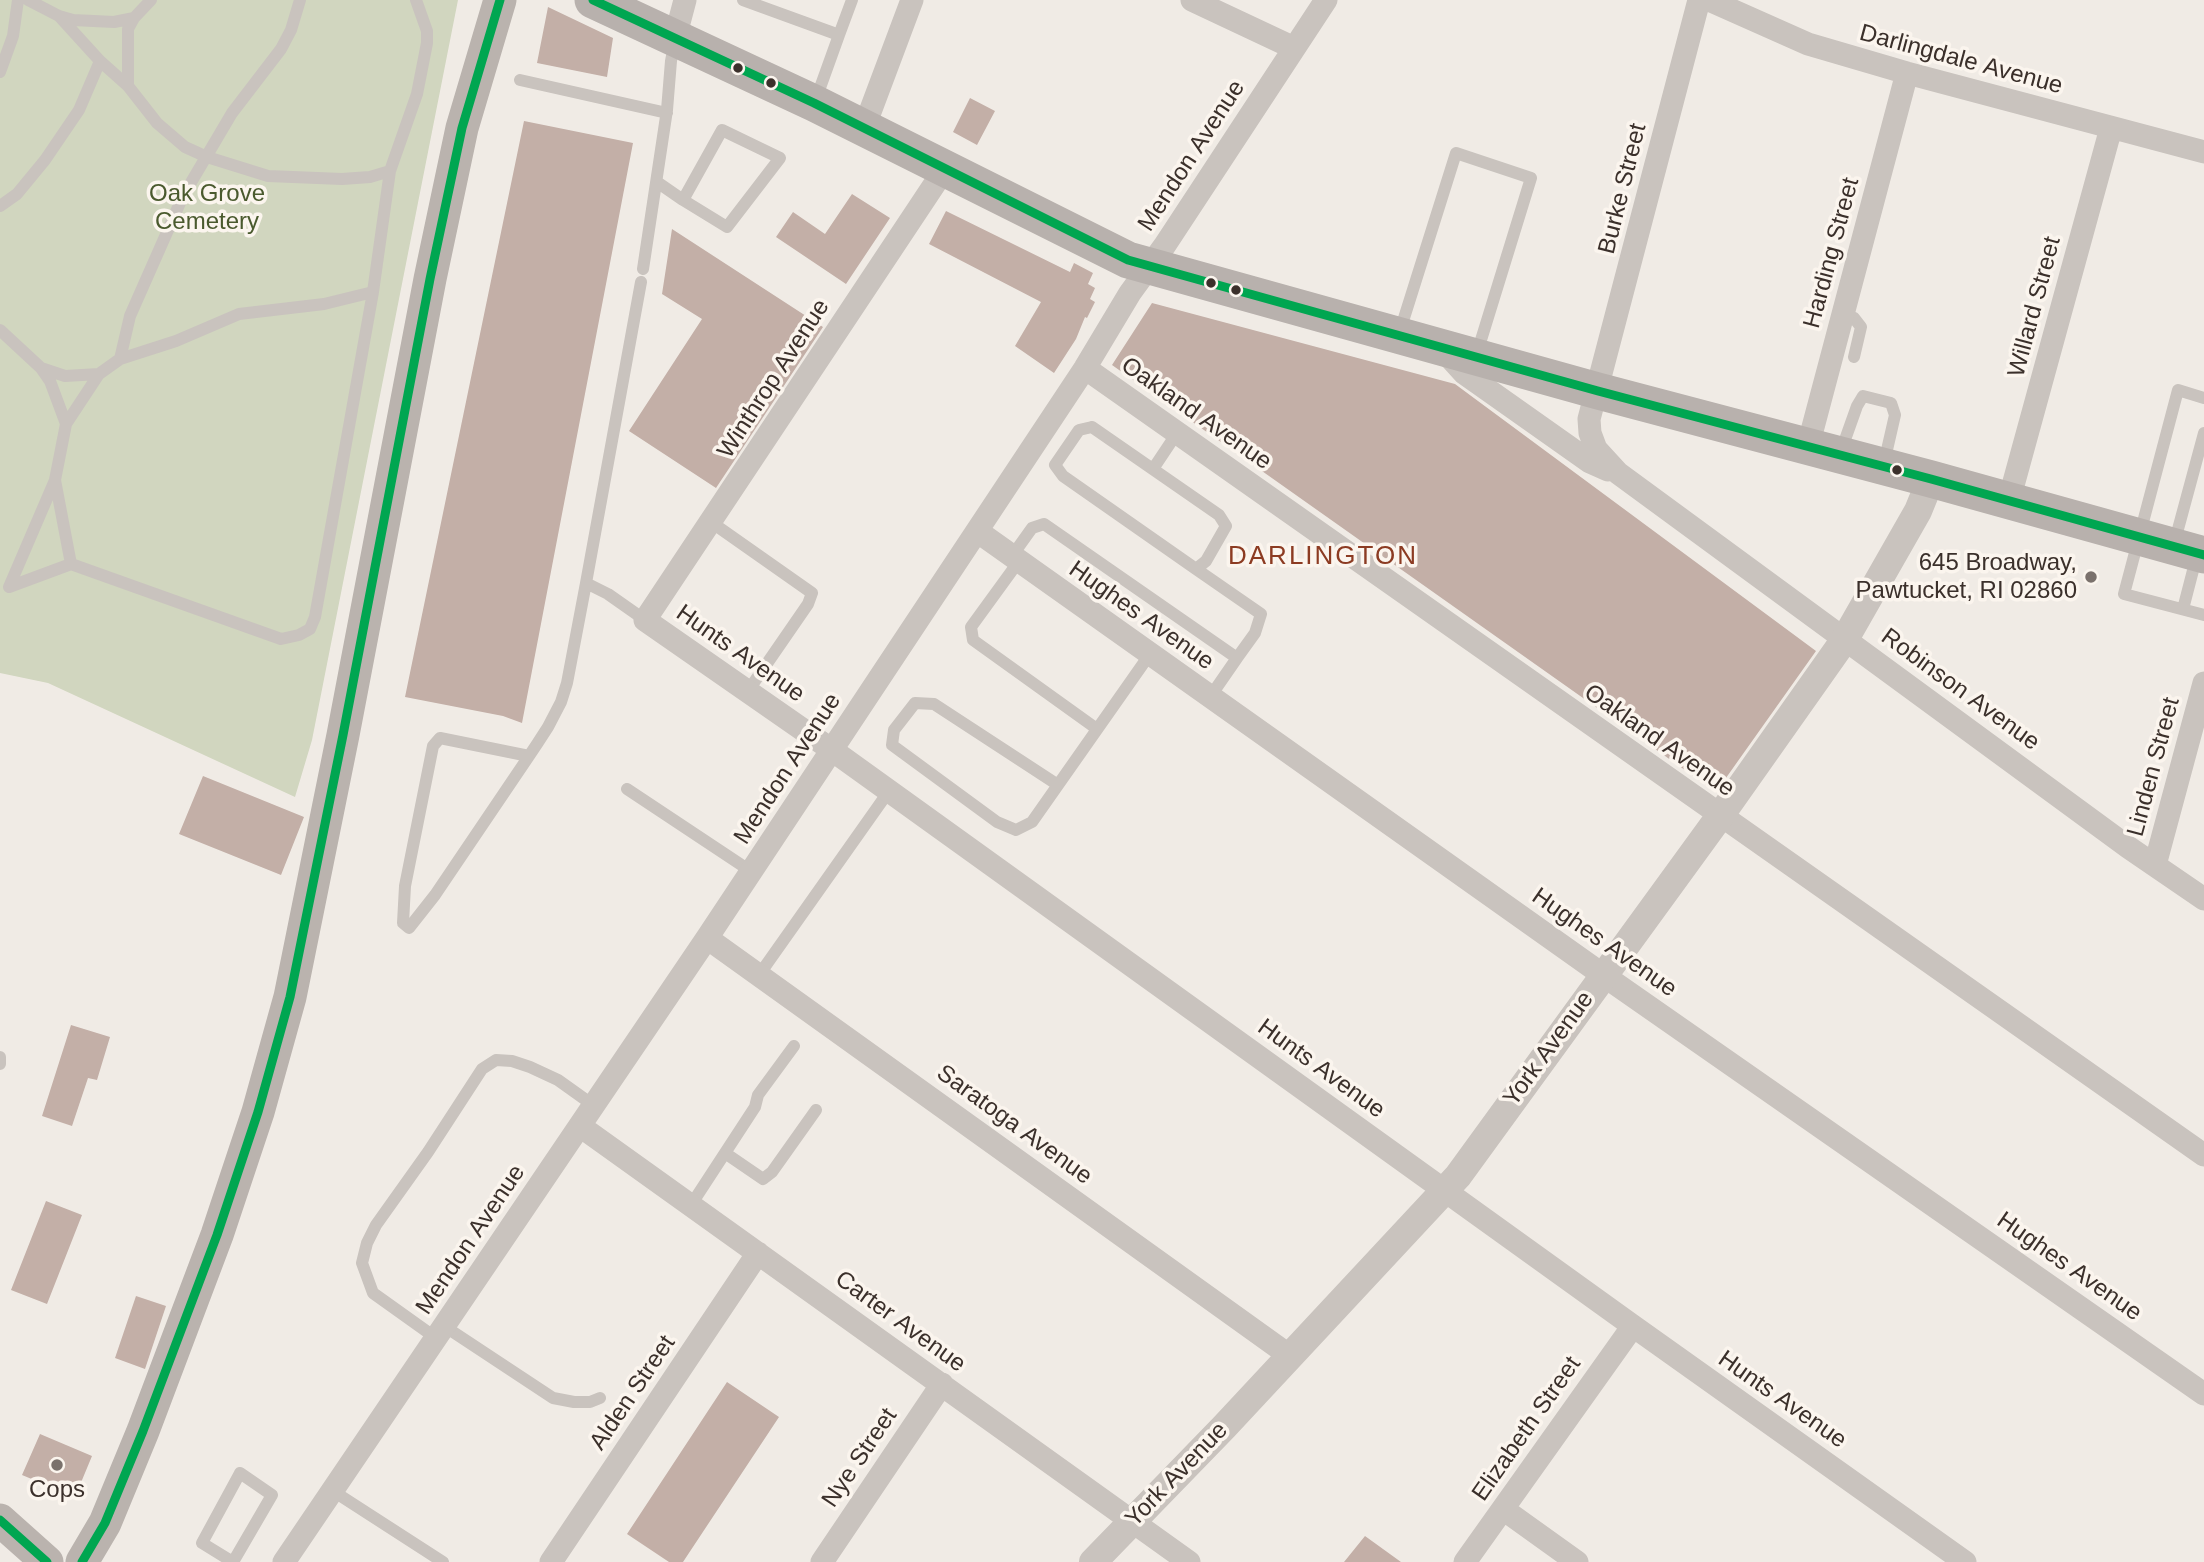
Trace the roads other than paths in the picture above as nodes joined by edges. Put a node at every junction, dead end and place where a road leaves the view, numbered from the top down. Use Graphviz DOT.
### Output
graph roads {
  1 [pos="18,0"];
  2 [pos="28,0"];
  3 [pos="151,0"];
  4 [pos="300,0"];
  5 [pos="416,0"];
  6 [pos="500,0"];
  7 [pos="593,0"];
  8 [pos="685,0"];
  9 [pos="743,0"];
  10 [pos="852,0"];
  11 [pos="912,0"];
  12 [pos="1192,0"];
  13 [pos="1326,0"];
  14 [pos="1699,0"];
  15 [pos="1709,0"];
  16 [pos="59,16"];
  17 [pos="134,18"];
  18 [pos="839,36"];
  19 [pos="675,38"];
  20 [pos="1294,48"];
  21 [pos="100,61"];
  22 [pos="0,72"];
  23 [pos="1907,73"];
  24 [pos="520,80"];
  25 [pos="128,86"];
  26 [pos="814,103"];
  27 [pos="667,113"];
  28 [pos="864,128"];
  29 [pos="2111,128"];
  30 [pos="2204,152"];
  31 [pos="207,157"];
  32 [pos="946,167"];
  33 [pos="390,171"];
  34 [pos="657,182"];
  35 [pos="683,200"];
  36 [pos="0,205"];
  37 [pos="1149,266"];
  38 [pos="373,292"];
  39 [pos="1843,314"];
  40 [pos="0,331"];
  41 [pos="1398,334"];
  42 [pos="1438,345"];
  43 [pos="1476,356"];
  44 [pos="1854,356"];
  45 [pos="120,359"];
  46 [pos="41,368"];
  47 [pos="1085,368"];
  48 [pos="99,374"];
  49 [pos="1598,391"];
  50 [pos="2204,398"];
  51 [pos="66,424"];
  52 [pos="1177,433"];
  53 [pos="2204,433"];
  54 [pos="1824,450"];
  55 [pos="1884,466"];
  56 [pos="1153,469"];
  57 [pos="1618,473"];
  58 [pos="1931,479"];
  59 [pos="55,480"];
  60 [pos="2010,500"];
  61 [pos="711,522"];
  62 [pos="977,531"];
  63 [pos="2138,537"];
  64 [pos="2192,551"];
  65 [pos="1015,559"];
  66 [pos="71,564"];
  67 [pos="1196,569"];
  68 [pos="586,583"];
  69 [pos="4,592"];
  70 [pos="2183,609"];
  71 [pos="2204,615"];
  72 [pos="645,620"];
  73 [pos="1845,639"];
  74 [pos="1150,654"];
  75 [pos="1237,658"];
  76 [pos="2204,683"];
  77 [pos="748,691"];
  78 [pos="1210,697"];
  79 [pos="1097,729"];
  80 [pos="832,750"];
  81 [pos="529,756"];
  82 [pos="1058,785"];
  83 [pos="626,789"];
  84 [pos="888,790"];
  85 [pos="1720,816"];
  86 [pos="2155,865"];
  87 [pos="752,872"];
  88 [pos="2204,900"];
  89 [pos="707,939"];
  90 [pos="759,975"];
  91 [pos="1603,975"];
  92 [pos="794,1046"];
  93 [pos="0,1057"];
  94 [pos="0,1064"];
  95 [pos="593,1105"];
  96 [pos="816,1110"];
  97 [pos="580,1126"];
  98 [pos="725,1153"];
  99 [pos="2204,1155"];
  100 [pos="1446,1191"];
  101 [pos="691,1205"];
  102 [pos="758,1253"];
  103 [pos="1633,1326"];
  104 [pos="440,1332"];
  105 [pos="1290,1356"];
  106 [pos="942,1384"];
  107 [pos="2204,1394"];
  108 [pos="600,1398"];
  109 [pos="333,1491"];
  110 [pos="1503,1509"];
  111 [pos="0,1520"];
  112 [pos="1132,1520"];
  113 [pos="213,1557"];
  114 [pos="47,1562"];
  115 [pos="82,1562"];
  116 [pos="233,1562"];
  117 [pos="284,1562"];
  118 [pos="443,1562"];
  119 [pos="551,1562"];
  120 [pos="822,1562"];
  121 [pos="1093,1562"];
  122 [pos="1189,1562"];
  123 [pos="1465,1562"];
  124 [pos="1577,1562"];
  125 [pos="1965,1562"];
  1 -- 22 [label="lane"];
  2 -- 16 [label="lane"];
  3 -- 17 [label="lane"];
  4 -- 31 [label="lane"];
  5 -- 33 [label="lane"];
  6 -- 115 [label="main road"];
  7 -- 19 [label="main road"];
  8 -- 19 [label="street"];
  9 -- 18 [label="lane"];
  10 -- 18 [label="lane"];
  11 -- 28 [label="street"];
  12 -- 20 [label="street"];
  13 -- 20 [label="street, Mendon Avenue"];
  14 -- 49 [label="street, Burke Street"];
  15 -- 23 [label="street, Darlingdale Avenue"];
  16 -- 17 [label="lane"];
  16 -- 21 [label="lane"];
  17 -- 25 [label="lane"];
  18 -- 26 [label="lane"];
  19 -- 26 [label="main road"];
  19 -- 27 [label="lane"];
  20 -- 37 [label="street, Mendon Avenue"];
  21 -- 25 [label="lane"];
  21 -- 36 [label="lane"];
  23 -- 29 [label="street, Darlingdale Avenue"];
  23 -- 39 [label="street, Harding Street"];
  24 -- 27 [label="lane"];
  25 -- 31 [label="lane"];
  26 -- 28 [label="main road"];
  27 -- 34 [label="lane"];
  28 -- 32 [label="main road"];
  29 -- 30 [label="street, Darlingdale Avenue"];
  29 -- 60 [label="street, Willard Street"];
  31 -- 33 [label="lane"];
  31 -- 45 [label="lane"];
  32 -- 37 [label="main road"];
  32 -- 61 [label="street, Winthrop Avenue"];
  33 -- 38 [label="lane"];
  34 -- 35 [label="lane"];
  34 -- 68 [label="lane"];
  35 -- 35 [label="lane"];
  37 -- 41 [label="main road"];
  37 -- 47 [label="street, Mendon Avenue"];
  38 -- 45 [label="lane"];
  38 -- 66 [label="lane"];
  39 -- 44 [label="lane"];
  39 -- 54 [label="street, Harding Street"];
  40 -- 46 [label="lane"];
  41 -- 42 [label="main road"];
  41 -- 43 [label="lane"];
  42 -- 43 [label="main road"];
  42 -- 57 [label="street, Robinson Avenue"];
  43 -- 49 [label="main road"];
  45 -- 48 [label="lane"];
  46 -- 48 [label="lane"];
  46 -- 51 [label="lane"];
  47 -- 52 [label="street, Oakland Avenue"];
  47 -- 62 [label="street, Mendon Avenue"];
  48 -- 51 [label="lane"];
  49 -- 54 [label="main road"];
  49 -- 57 [label="street, Robinson Avenue"];
  50 -- 63 [label="lane"];
  51 -- 59 [label="lane"];
  52 -- 56 [label="lane"];
  52 -- 85 [label="street, Oakland Avenue"];
  53 -- 64 [label="lane"];
  54 -- 55 [label="main road"];
  54 -- 55 [label="lane"];
  55 -- 58 [label="main road"];
  56 -- 67 [label="lane"];
  56 -- 67 [label="lane"];
  57 -- 73 [label="street, Robinson Avenue"];
  58 -- 60 [label="main road"];
  58 -- 73 [label="street, York Avenue"];
  59 -- 66 [label="lane"];
  59 -- 69 [label="lane"];
  60 -- 63 [label="main road"];
  61 -- 72 [label="street, Winthrop Avenue"];
  61 -- 77 [label="lane"];
  62 -- 65 [label="street, Hughes Avenue"];
  62 -- 80 [label="street, Mendon Avenue"];
  63 -- 64 [label="main road"];
  63 -- 70 [label="lane"];
  64 -- 70 [label="lane"];
  65 -- 74 [label="street, Hughes Avenue"];
  65 -- 75 [label="lane"];
  65 -- 79 [label="lane"];
  66 -- 69 [label="lane"];
  67 -- 75 [label="lane"];
  68 -- 72 [label="lane"];
  68 -- 81 [label="lane"];
  70 -- 71 [label="lane"];
  72 -- 77 [label="street, Hunts Avenue"];
  73 -- 85 [label="street, York Avenue"];
  73 -- 86 [label="street, Robinson Avenue"];
  74 -- 78 [label="street, Hughes Avenue"];
  74 -- 79 [label="lane"];
  75 -- 78 [label="lane"];
  76 -- 86 [label="street, Linden Street"];
  77 -- 80 [label="street, Hunts Avenue"];
  78 -- 91 [label="street, Hughes Avenue"];
  79 -- 82 [label="lane"];
  80 -- 84 [label="street, Hunts Avenue"];
  80 -- 87 [label="street, Mendon Avenue"];
  81 -- 81 [label="lane"];
  82 -- 82 [label="lane"];
  83 -- 87 [label="lane"];
  84 -- 90 [label="lane"];
  84 -- 100 [label="street, Hunts Avenue"];
  85 -- 91 [label="street, York Avenue"];
  85 -- 99 [label="street, Oakland Avenue"];
  86 -- 88 [label="street, Robinson Avenue"];
  87 -- 89 [label="street, Mendon Avenue"];
  89 -- 90 [label="street, Saratoga Avenue"];
  89 -- 95 [label="street, Mendon Avenue"];
  90 -- 105 [label="street, Saratoga Avenue"];
  91 -- 100 [label="street, York Avenue"];
  91 -- 107 [label="street, Hughes Avenue"];
  92 -- 98 [label="lane"];
  93 -- 94 [label="lane"];
  95 -- 97 [label="street, Mendon Avenue"];
  95 -- 104 [label="lane"];
  96 -- 98 [label="lane"];
  97 -- 101 [label="street, Carter Avenue"];
  97 -- 104 [label="street, Mendon Avenue"];
  98 -- 101 [label="lane"];
  100 -- 103 [label="street, Hunts Avenue"];
  100 -- 105 [label="street, York Avenue"];
  101 -- 102 [label="street, Carter Avenue"];
  102 -- 106 [label="street, Carter Avenue"];
  102 -- 119 [label="street, Alden Street"];
  103 -- 110 [label="street, Elizabeth Street"];
  103 -- 125 [label="street, Hunts Avenue"];
  104 -- 108 [label="lane"];
  104 -- 109 [label="street, Mendon Avenue"];
  105 -- 112 [label="street, York Avenue"];
  106 -- 112 [label="street, Carter Avenue"];
  106 -- 120 [label="street, Nye Street"];
  109 -- 117 [label="street, Mendon Avenue"];
  109 -- 118 [label="lane"];
  110 -- 123 [label="street, Elizabeth Street"];
  110 -- 124 [label="street"];
  111 -- 114 [label="main road"];
  112 -- 121 [label="street, York Avenue"];
  112 -- 122 [label="street, Carter Avenue"];
  113 -- 116 [label="lane"];
  113 -- 116 [label="lane"];
}
